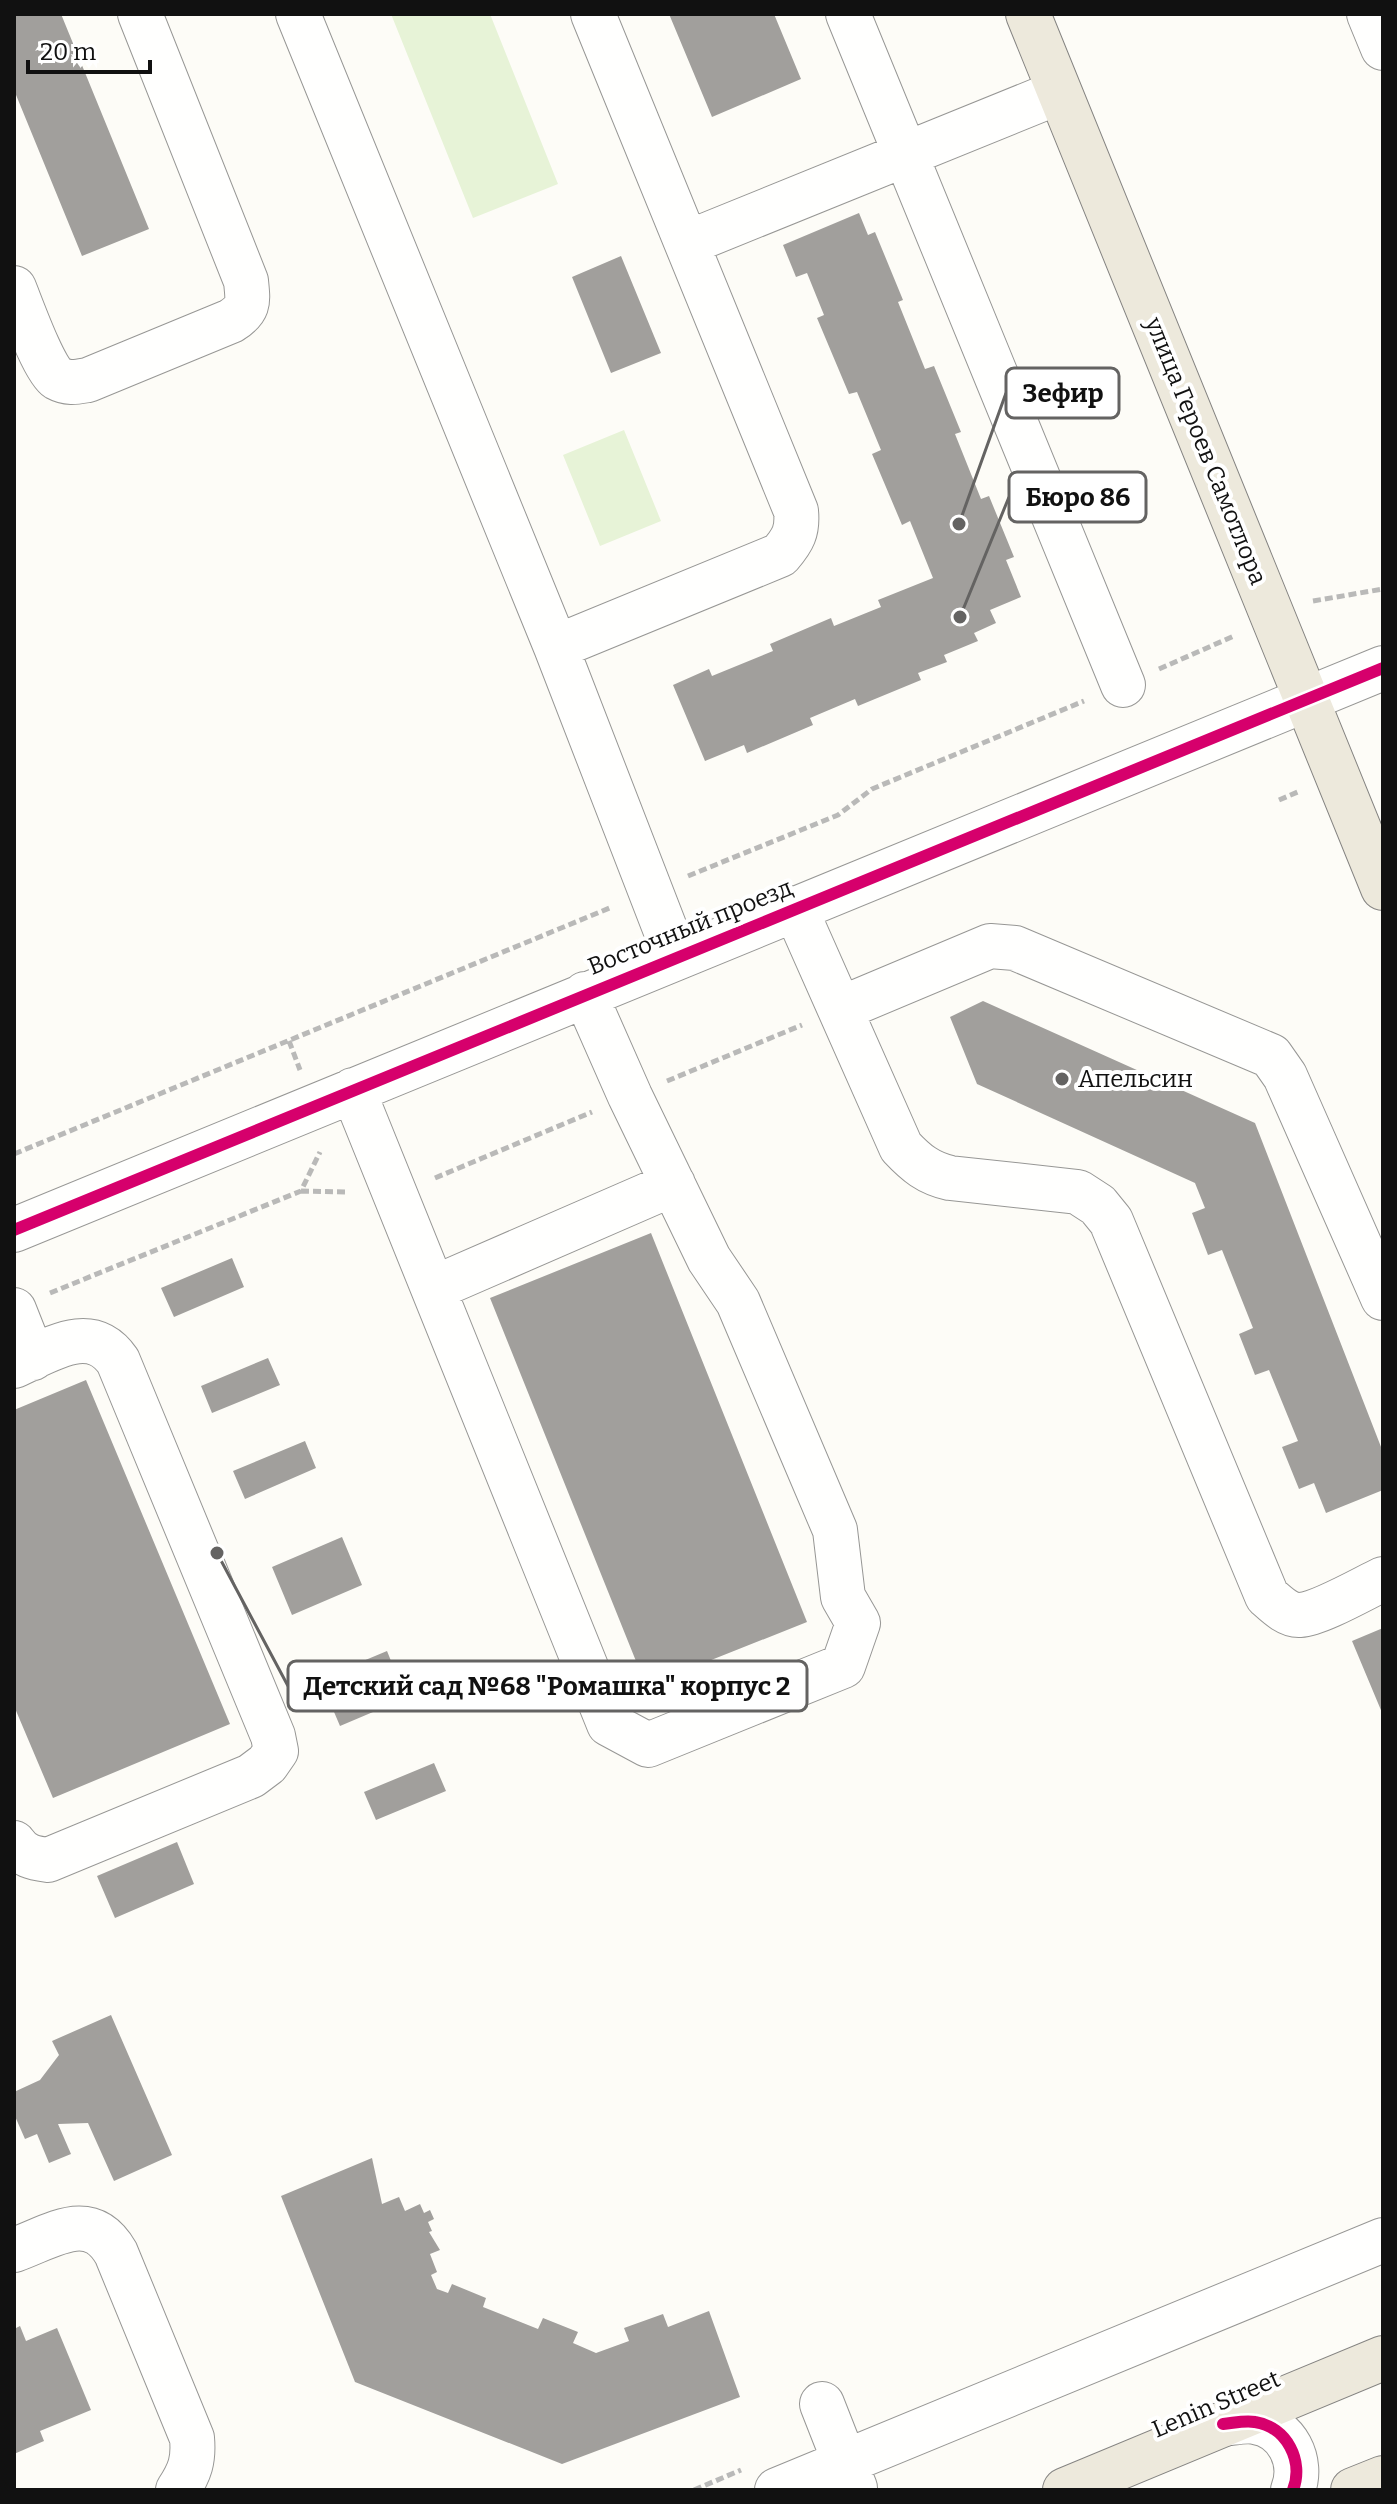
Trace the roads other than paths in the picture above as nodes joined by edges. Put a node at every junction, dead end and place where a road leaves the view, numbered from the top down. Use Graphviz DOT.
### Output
graph roads {
  1 [pos="140,14"];
  2 [pos="298,14"];
  3 [pos="593,14"];
  4 [pos="848,14"];
  5 [pos="1028,14"];
  6 [pos="1369,14"];
  7 [pos="1383,48"];
  8 [pos="1059,92"];
  9 [pos="905,155"];
  10 [pos="687,243"];
  11 [pos="14,288"];
  12 [pos="556,647"];
  13 [pos="1383,668"];
  14 [pos="1123,685"];
  15 [pos="1306,699"];
  16 [pos="1383,888"];
  17 [pos="795,908"];
  18 [pos="676,957"];
  19 [pos="585,994"];
  20 [pos="840,1009"];
  21 [pos="334,1097"];
  22 [pos="673,1184"];
  23 [pos="14,1230"];
  24 [pos="434,1288"];
  25 [pos="1383,1298"];
  26 [pos="28,1303"];
  27 [pos="24,1362"];
  28 [pos="1383,1579"];
  29 [pos="14,1843"];
  30 [pos="1383,2240"];
  31 [pos="14,2250"];
  32 [pos="1383,2358"];
  33 [pos="822,2404"];
  34 [pos="1223,2424"];
  35 [pos="850,2476"];
  36 [pos="1383,2478"];
  37 [pos="178,2490"];
  38 [pos="777,2490"];
  39 [pos="1065,2490"];
  40 [pos="1293,2490"];
  41 [pos="1353,2490"];
  1 -- 11 [label="street"];
  2 -- 12 [label="street"];
  3 -- 10 [label="street"];
  4 -- 9 [label="street"];
  5 -- 8 [label="main road, улица Героев Самотлора"];
  6 -- 7 [label="street"];
  8 -- 9 [label="street"];
  8 -- 15 [label="main road, улица Героев Самотлора"];
  9 -- 10 [label="street"];
  9 -- 14 [label="street"];
  10 -- 12 [label="street"];
  12 -- 18 [label="street"];
  13 -- 15 [label="street, Восточный проезд"];
  15 -- 16 [label="main road, улица Героев Самотлора"];
  15 -- 17 [label="street, Восточный проезд"];
  17 -- 18 [label="street, Восточный проезд"];
  17 -- 20 [label="street"];
  18 -- 19 [label="street, Восточный проезд"];
  19 -- 21 [label="street, Восточный проезд"];
  19 -- 22 [label="street"];
  20 -- 25 [label="street"];
  20 -- 28 [label="street"];
  21 -- 23 [label="street, Восточный проезд"];
  21 -- 24 [label="street"];
  22 -- 24 [label="street"];
  22 -- 24 [label="street"];
  26 -- 27 [label="street"];
  27 -- 29 [label="street"];
  30 -- 35 [label="street"];
  31 -- 37 [label="street"];
  32 -- 34 [label="main road, Lenin Street"];
  33 -- 35 [label="street"];
  34 -- 39 [label="main road, Lenin Street"];
  34 -- 40 [label="street"];
  35 -- 38 [label="street"];
  36 -- 41 [label="main road"];
}
